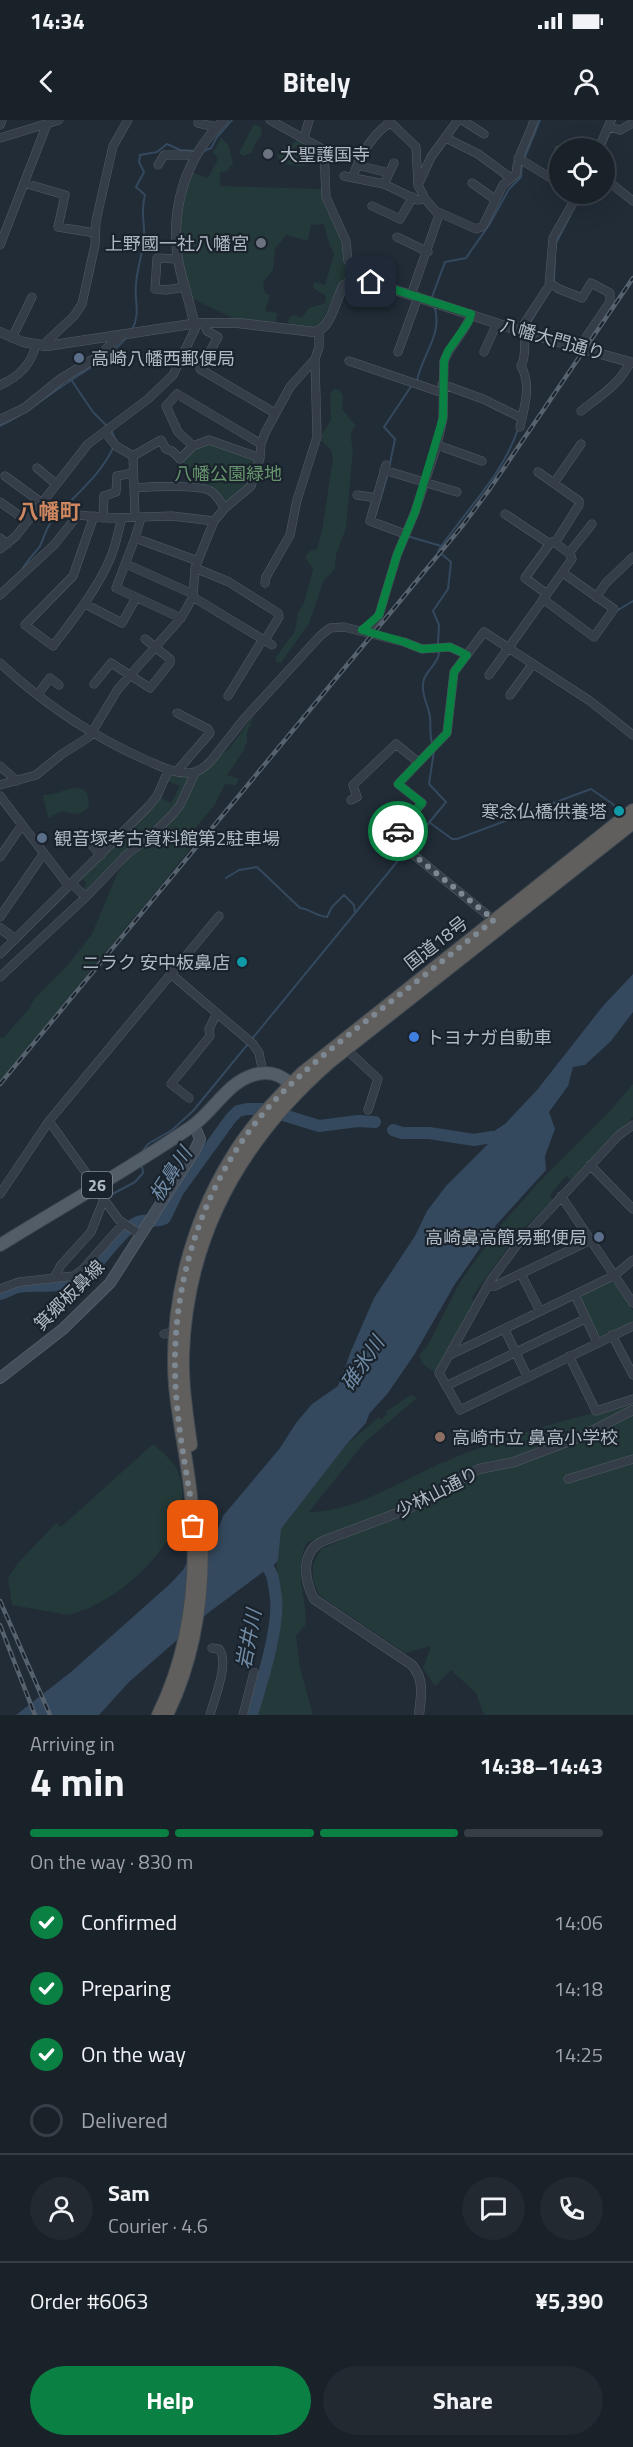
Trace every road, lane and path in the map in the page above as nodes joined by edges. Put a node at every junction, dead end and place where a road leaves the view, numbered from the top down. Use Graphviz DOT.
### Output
graph roads {
  1 [pos="2,120"];
  2 [pos="59,120"];
  3 [pos="128,120"];
  4 [pos="199,120"];
  5 [pos="270,120"];
  6 [pos="309,120"];
  7 [pos="460,120"];
  8 [pos="534,120"];
  9 [pos="389,121"];
  10 [pos="610,123"];
  11 [pos="633,123"];
  12 [pos="47,124"];
  13 [pos="220,124"];
  14 [pos="0,125"];
  15 [pos="484,134"];
  16 [pos="0,138"];
  17 [pos="304,138"];
  18 [pos="446,138"];
  19 [pos="603,138"];
  20 [pos="194,157"];
  21 [pos="518,158"];
  22 [pos="394,163"];
  23 [pos="158,165"];
  24 [pos="357,165"];
  25 [pos="389,173"];
  26 [pos="344,176"];
  27 [pos="549,177"];
  28 [pos="353,178"];
  29 [pos="511,178"];
  30 [pos="24,183"];
  31 [pos="472,183"];
  32 [pos="384,184"];
  33 [pos="418,185"];
  34 [pos="615,187"];
  35 [pos="413,197"];
  36 [pos="425,199"];
  37 [pos="496,200"];
  38 [pos="633,201"];
  39 [pos="572,204"];
  40 [pos="372,206"];
  41 [pos="438,212"];
  42 [pos="95,233"];
  43 [pos="397,237"];
  44 [pos="0,245"];
  45 [pos="428,252"];
  46 [pos="178,259"];
  47 [pos="371,282"];
  48 [pos="550,283"];
  49 [pos="185,287"];
  50 [pos="414,296"];
  51 [pos="32,297"];
  52 [pos="471,314"];
  53 [pos="199,323"];
  54 [pos="496,323"];
  55 [pos="320,331"];
  56 [pos="0,332"];
  57 [pos="523,332"];
  58 [pos="120,336"];
  59 [pos="12,338"];
  60 [pos="39,346"];
  61 [pos="580,346"];
  62 [pos="398,352"];
  63 [pos="484,352"];
  64 [pos="315,359"];
  65 [pos="349,361"];
  66 [pos="632,362"];
  67 [pos="442,384"];
  68 [pos="0,386"];
  69 [pos="443,393"];
  70 [pos="581,411"];
  71 [pos="275,413"];
  72 [pos="522,418"];
  73 [pos="0,420"];
  74 [pos="520,427"];
  75 [pos="105,432"];
  76 [pos="261,444"];
  77 [pos="581,444"];
  78 [pos="437,445"];
  79 [pos="193,447"];
  80 [pos="133,456"];
  81 [pos="261,458"];
  82 [pos="482,461"];
  83 [pos="37,468"];
  84 [pos="538,472"];
  85 [pos="134,473"];
  86 [pos="5,476"];
  87 [pos="425,481"];
  88 [pos="554,483"];
  89 [pos="56,484"];
  90 [pos="134,488"];
  91 [pos="457,492"];
  92 [pos="357,495"];
  93 [pos="377,498"];
  94 [pos="0,502"];
  95 [pos="42,503"];
  96 [pos="225,508"];
  97 [pos="505,514"];
  98 [pos="99,517"];
  99 [pos="122,518"];
  100 [pos="138,518"];
  101 [pos="214,520"];
  102 [pos="27,521"];
  103 [pos="591,524"];
  104 [pos="405,534"];
  105 [pos="0,538"];
  106 [pos="135,538"];
  107 [pos="552,543"];
  108 [pos="3,547"];
  109 [pos="569,553"];
  110 [pos="633,557"];
  111 [pos="126,564"];
  112 [pos="196,565"];
  113 [pos="563,573"];
  114 [pos="265,583"];
  115 [pos="0,595"];
  116 [pos="193,595"];
  117 [pos="545,596"];
  118 [pos="596,597"];
  119 [pos="136,598"];
  120 [pos="85,604"];
  121 [pos="181,618"];
  122 [pos="362,630"];
  123 [pos="145,639"];
  124 [pos="264,640"];
  125 [pos="272,645"];
  126 [pos="156,647"];
  127 [pos="507,648"];
  128 [pos="467,655"];
  129 [pos="0,663"];
  130 [pos="532,664"];
  131 [pos="489,675"];
  132 [pos="130,676"];
  133 [pos="94,684"];
  134 [pos="59,685"];
  135 [pos="38,694"];
  136 [pos="510,695"];
  137 [pos="228,696"];
  138 [pos="177,713"];
  139 [pos="92,733"];
  140 [pos="633,735"];
  141 [pos="418,762"];
  142 [pos="0,766"];
  143 [pos="169,770"];
  144 [pos="177,771"];
  145 [pos="196,771"];
  146 [pos="17,782"];
  147 [pos="0,785"];
  148 [pos="0,797"];
  149 [pos="351,800"];
  150 [pos="633,810"];
  151 [pos="633,823"];
  152 [pos="22,825"];
  153 [pos="84,837"];
  154 [pos="44,853"];
  155 [pos="101,855"];
  156 [pos="0,857"];
  157 [pos="71,885"];
  158 [pos="86,897"];
  159 [pos="219,916"];
  160 [pos="0,917"];
  161 [pos="498,924"];
  162 [pos="0,928"];
  163 [pos="15,939"];
  164 [pos="0,954"];
  165 [pos="171,974"];
  166 [pos="0,977"];
  167 [pos="218,1014"];
  168 [pos="346,1049"];
  169 [pos="263,1073"];
  170 [pos="295,1087"];
  171 [pos="189,1098"];
  172 [pos="368,1110"];
  173 [pos="271,1113"];
  174 [pos="49,1121"];
  175 [pos="194,1125"];
  176 [pos="633,1125"];
  177 [pos="590,1165"];
  178 [pos="94,1184"];
  179 [pos="0,1194"];
  180 [pos="561,1196"];
  181 [pos="633,1209"];
  182 [pos="131,1229"];
  183 [pos="591,1239"];
  184 [pos="0,1245"];
  185 [pos="633,1260"];
  186 [pos="521,1274"];
  187 [pos="615,1275"];
  188 [pos="55,1276"];
  189 [pos="488,1286"];
  190 [pos="0,1289"];
  191 [pos="575,1295"];
  192 [pos="633,1303"];
  193 [pos="540,1311"];
  194 [pos="585,1319"];
  195 [pos="633,1326"];
  196 [pos="505,1330"];
  197 [pos="612,1335"];
  198 [pos="597,1342"];
  199 [pos="516,1353"];
  200 [pos="450,1355"];
  201 [pos="569,1356"];
  202 [pos="633,1375"];
  203 [pos="527,1376"];
  204 [pos="0,1378"];
  205 [pos="446,1386"];
  206 [pos="633,1399"];
  207 [pos="633,1410"];
  208 [pos="633,1459"];
  209 [pos="568,1479"];
  210 [pos="212,1648"];
  211 [pos="255,1672"];
  212 [pos="158,1715"];
  213 [pos="167,1715"];
  214 [pos="210,1715"];
  215 [pos="243,1715"];
  216 [pos="418,1715"];
  1 -- 14 [label="street"];
  2 -- 12 [label="street"];
  3 -- 42 [label="street"];
  4 -- 13 [label="street"];
  5 -- 17 [label="street"];
  6 -- 17 [label="street"];
  7 -- 15 [label="street"];
  7 -- 18 [label="street"];
  8 -- 21 [label="street"];
  9 -- 24 [label="street"];
  9 -- 33 [label="street"];
  10 -- 11 [label="street"];
  10 -- 19 [label="street"];
  12 -- 16 [label="street"];
  12 -- 30 [label="street"];
  13 -- 20 [label="street"];
  17 -- 47 [label="street"];
  18 -- 29 [label="street"];
  18 -- 33 [label="street"];
  20 -- 23 [label="street"];
  20 -- 46 [label="street"];
  21 -- 27 [label="street"];
  21 -- 29 [label="street"];
  22 -- 25 [label="street"];
  24 -- 25 [label="street"];
  24 -- 28 [label="street"];
  25 -- 32 [label="street"];
  26 -- 28 [label="street"];
  28 -- 32 [label="street"];
  29 -- 37 [label="street"];
  30 -- 42 [label="street"];
  30 -- 44 [label="street"];
  31 -- 37 [label="street"];
  32 -- 35 [label="street"];
  33 -- 36 [label="street"];
  34 -- 38 [label="street"];
  35 -- 36 [label="street"];
  35 -- 40 [label="street"];
  36 -- 41 [label="street"];
  37 -- 41 [label="street"];
  39 -- 48 [label="street"];
  41 -- 45 [label="street"];
  42 -- 60 [label="street"];
  43 -- 45 [label="street"];
  45 -- 50 [label="street"];
  46 -- 49 [label="street"];
  46 -- 49 [label="street"];
  47 -- 50 [label="street, 八幡大門通り"];
  47 -- 55 [label="street"];
  48 -- 57 [label="street"];
  48 -- 61 [label="street"];
  49 -- 53 [label="street"];
  50 -- 52 [label="street, 八幡大門通り"];
  50 -- 62 [label="street"];
  51 -- 59 [label="street"];
  52 -- 54 [label="street, 八幡大門通り"];
  52 -- 67 [label="street"];
  53 -- 55 [label="street"];
  53 -- 58 [label="street"];
  53 -- 71 [label="street"];
  53 -- 75 [label="street"];
  54 -- 57 [label="street, 八幡大門通り"];
  54 -- 63 [label="street"];
  55 -- 64 [label="street"];
  56 -- 59 [label="street"];
  57 -- 61 [label="street, 八幡大門通り"];
  57 -- 72 [label="street"];
  58 -- 60 [label="street"];
  58 -- 73 [label="street"];
  59 -- 60 [label="street"];
  60 -- 68 [label="street"];
  61 -- 66 [label="street, 八幡大門通り"];
  64 -- 71 [label="street"];
  64 -- 114 [label="street"];
  65 -- 69 [label="street"];
  66 -- 70 [label="street"];
  67 -- 69 [label="street"];
  67 -- 72 [label="street"];
  69 -- 78 [label="street"];
  71 -- 76 [label="street"];
  72 -- 74 [label="street"];
  75 -- 80 [label="street"];
  75 -- 89 [label="street"];
  76 -- 79 [label="street"];
  76 -- 81 [label="street"];
  77 -- 88 [label="street"];
  78 -- 82 [label="street"];
  78 -- 87 [label="street"];
  79 -- 80 [label="street"];
  79 -- 81 [label="street"];
  80 -- 85 [label="street"];
  81 -- 96 [label="street"];
  83 -- 89 [label="street"];
  84 -- 88 [label="street"];
  85 -- 90 [label="street"];
  85 -- 98 [label="street"];
  86 -- 95 [label="street"];
  87 -- 91 [label="street"];
  87 -- 93 [label="street"];
  87 -- 104 [label="street"];
  88 -- 107 [label="street"];
  89 -- 95 [label="street"];
  90 -- 96 [label="street"];
  90 -- 100 [label="street"];
  92 -- 93 [label="street"];
  93 -- 104 [label="street"];
  94 -- 102 [label="street"];
  95 -- 102 [label="street"];
  96 -- 101 [label="street"];
  97 -- 107 [label="street"];
  98 -- 99 [label="street"];
  98 -- 115 [label="street"];
  98 -- 120 [label="street"];
  99 -- 100 [label="street"];
  99 -- 120 [label="street"];
  100 -- 101 [label="street"];
  100 -- 106 [label="street"];
  101 -- 112 [label="street"];
  102 -- 108 [label="street"];
  103 -- 109 [label="street"];
  104 -- 122 [label="street"];
  105 -- 108 [label="street"];
  106 -- 111 [label="street"];
  106 -- 112 [label="street"];
  107 -- 109 [label="street"];
  107 -- 117 [label="street"];
  109 -- 113 [label="street"];
  110 -- 118 [label="street"];
  111 -- 116 [label="street"];
  111 -- 119 [label="street"];
  112 -- 116 [label="street"];
  112 -- 124 [label="street"];
  113 -- 117 [label="street"];
  113 -- 118 [label="street"];
  116 -- 121 [label="street"];
  116 -- 124 [label="street"];
  117 -- 118 [label="street"];
  117 -- 127 [label="street"];
  119 -- 120 [label="street"];
  119 -- 121 [label="street"];
  121 -- 126 [label="street"];
  122 -- 128 [label="street"];
  122 -- 145 [label="street"];
  123 -- 126 [label="street"];
  124 -- 125 [label="street"];
  124 -- 137 [label="street"];
  126 -- 132 [label="street"];
  126 -- 132 [label="street"];
  127 -- 128 [label="street"];
  127 -- 130 [label="street"];
  127 -- 131 [label="street"];
  128 -- 141 [label="street"];
  129 -- 135 [label="street"];
  130 -- 136 [label="street"];
  130 -- 140 [label="street"];
  132 -- 133 [label="street"];
  132 -- 139 [label="street"];
  134 -- 135 [label="street"];
  135 -- 139 [label="street"];
  138 -- 144 [label="street"];
  139 -- 143 [label="street"];
  139 -- 146 [label="street"];
  141 -- 149 [label="street"];
  141 -- 161 [label="street"];
  142 -- 146 [label="street"];
  143 -- 144 [label="street"];
  143 -- 155 [label="street"];
  144 -- 145 [label="street"];
  145 -- 158 [label="street"];
  146 -- 147 [label="street"];
  148 -- 152 [label="street"];
  150 -- 161 [label="highway, 国道18号"];
  151 -- 161 [label="highway, 国道18号"];
  152 -- 154 [label="street"];
  152 -- 156 [label="street"];
  153 -- 155 [label="street"];
  154 -- 157 [label="street"];
  154 -- 160 [label="street"];
  155 -- 157 [label="street"];
  157 -- 158 [label="street"];
  157 -- 163 [label="street"];
  158 -- 166 [label="street"];
  159 -- 165 [label="street"];
  161 -- 168 [label="highway, 国道18号"];
  161 -- 170 [label="highway, 国道18号"];
  162 -- 163 [label="street"];
  163 -- 164 [label="street"];
  165 -- 167 [label="street"];
  165 -- 174 [label="street"];
  167 -- 169 [label="street"];
  167 -- 171 [label="street"];
  168 -- 170 [label="highway, 国道18号"];
  168 -- 172 [label="street"];
  169 -- 170 [label="main road"];
  169 -- 175 [label="main road, 26"];
  170 -- 173 [label="highway"];
  173 -- 212 [label="highway"];
  173 -- 213 [label="highway"];
  174 -- 178 [label="street"];
  174 -- 179 [label="street"];
  175 -- 182 [label="main road, 箕郷板鼻線"];
  175 -- 184 [label="main road, 26"];
  176 -- 177 [label="street"];
  177 -- 180 [label="street"];
  177 -- 181 [label="street"];
  180 -- 183 [label="street"];
  180 -- 189 [label="street"];
  182 -- 188 [label="street"];
  182 -- 188 [label="street"];
  182 -- 204 [label="main road, 箕郷板鼻線"];
  183 -- 186 [label="street"];
  183 -- 187 [label="street"];
  185 -- 187 [label="street"];
  186 -- 189 [label="street"];
  186 -- 193 [label="street"];
  187 -- 191 [label="street"];
  187 -- 192 [label="street"];
  188 -- 190 [label="street"];
  189 -- 200 [label="street"];
  191 -- 193 [label="street"];
  191 -- 194 [label="street"];
  193 -- 196 [label="street"];
  194 -- 198 [label="street"];
  194 -- 199 [label="street"];
  195 -- 197 [label="street"];
  196 -- 199 [label="street"];
  196 -- 200 [label="street"];
  197 -- 198 [label="street"];
  197 -- 202 [label="street"];
  198 -- 201 [label="street"];
  199 -- 203 [label="street"];
  199 -- 205 [label="street"];
  200 -- 205 [label="street"];
  201 -- 203 [label="street"];
  201 -- 206 [label="street"];
  203 -- 205 [label="street"];
  207 -- 216 [label="street, 少林山通り"];
  208 -- 209 [label="street"];
  210 -- 214 [label="street"];
  211 -- 215 [label="street"];
}
